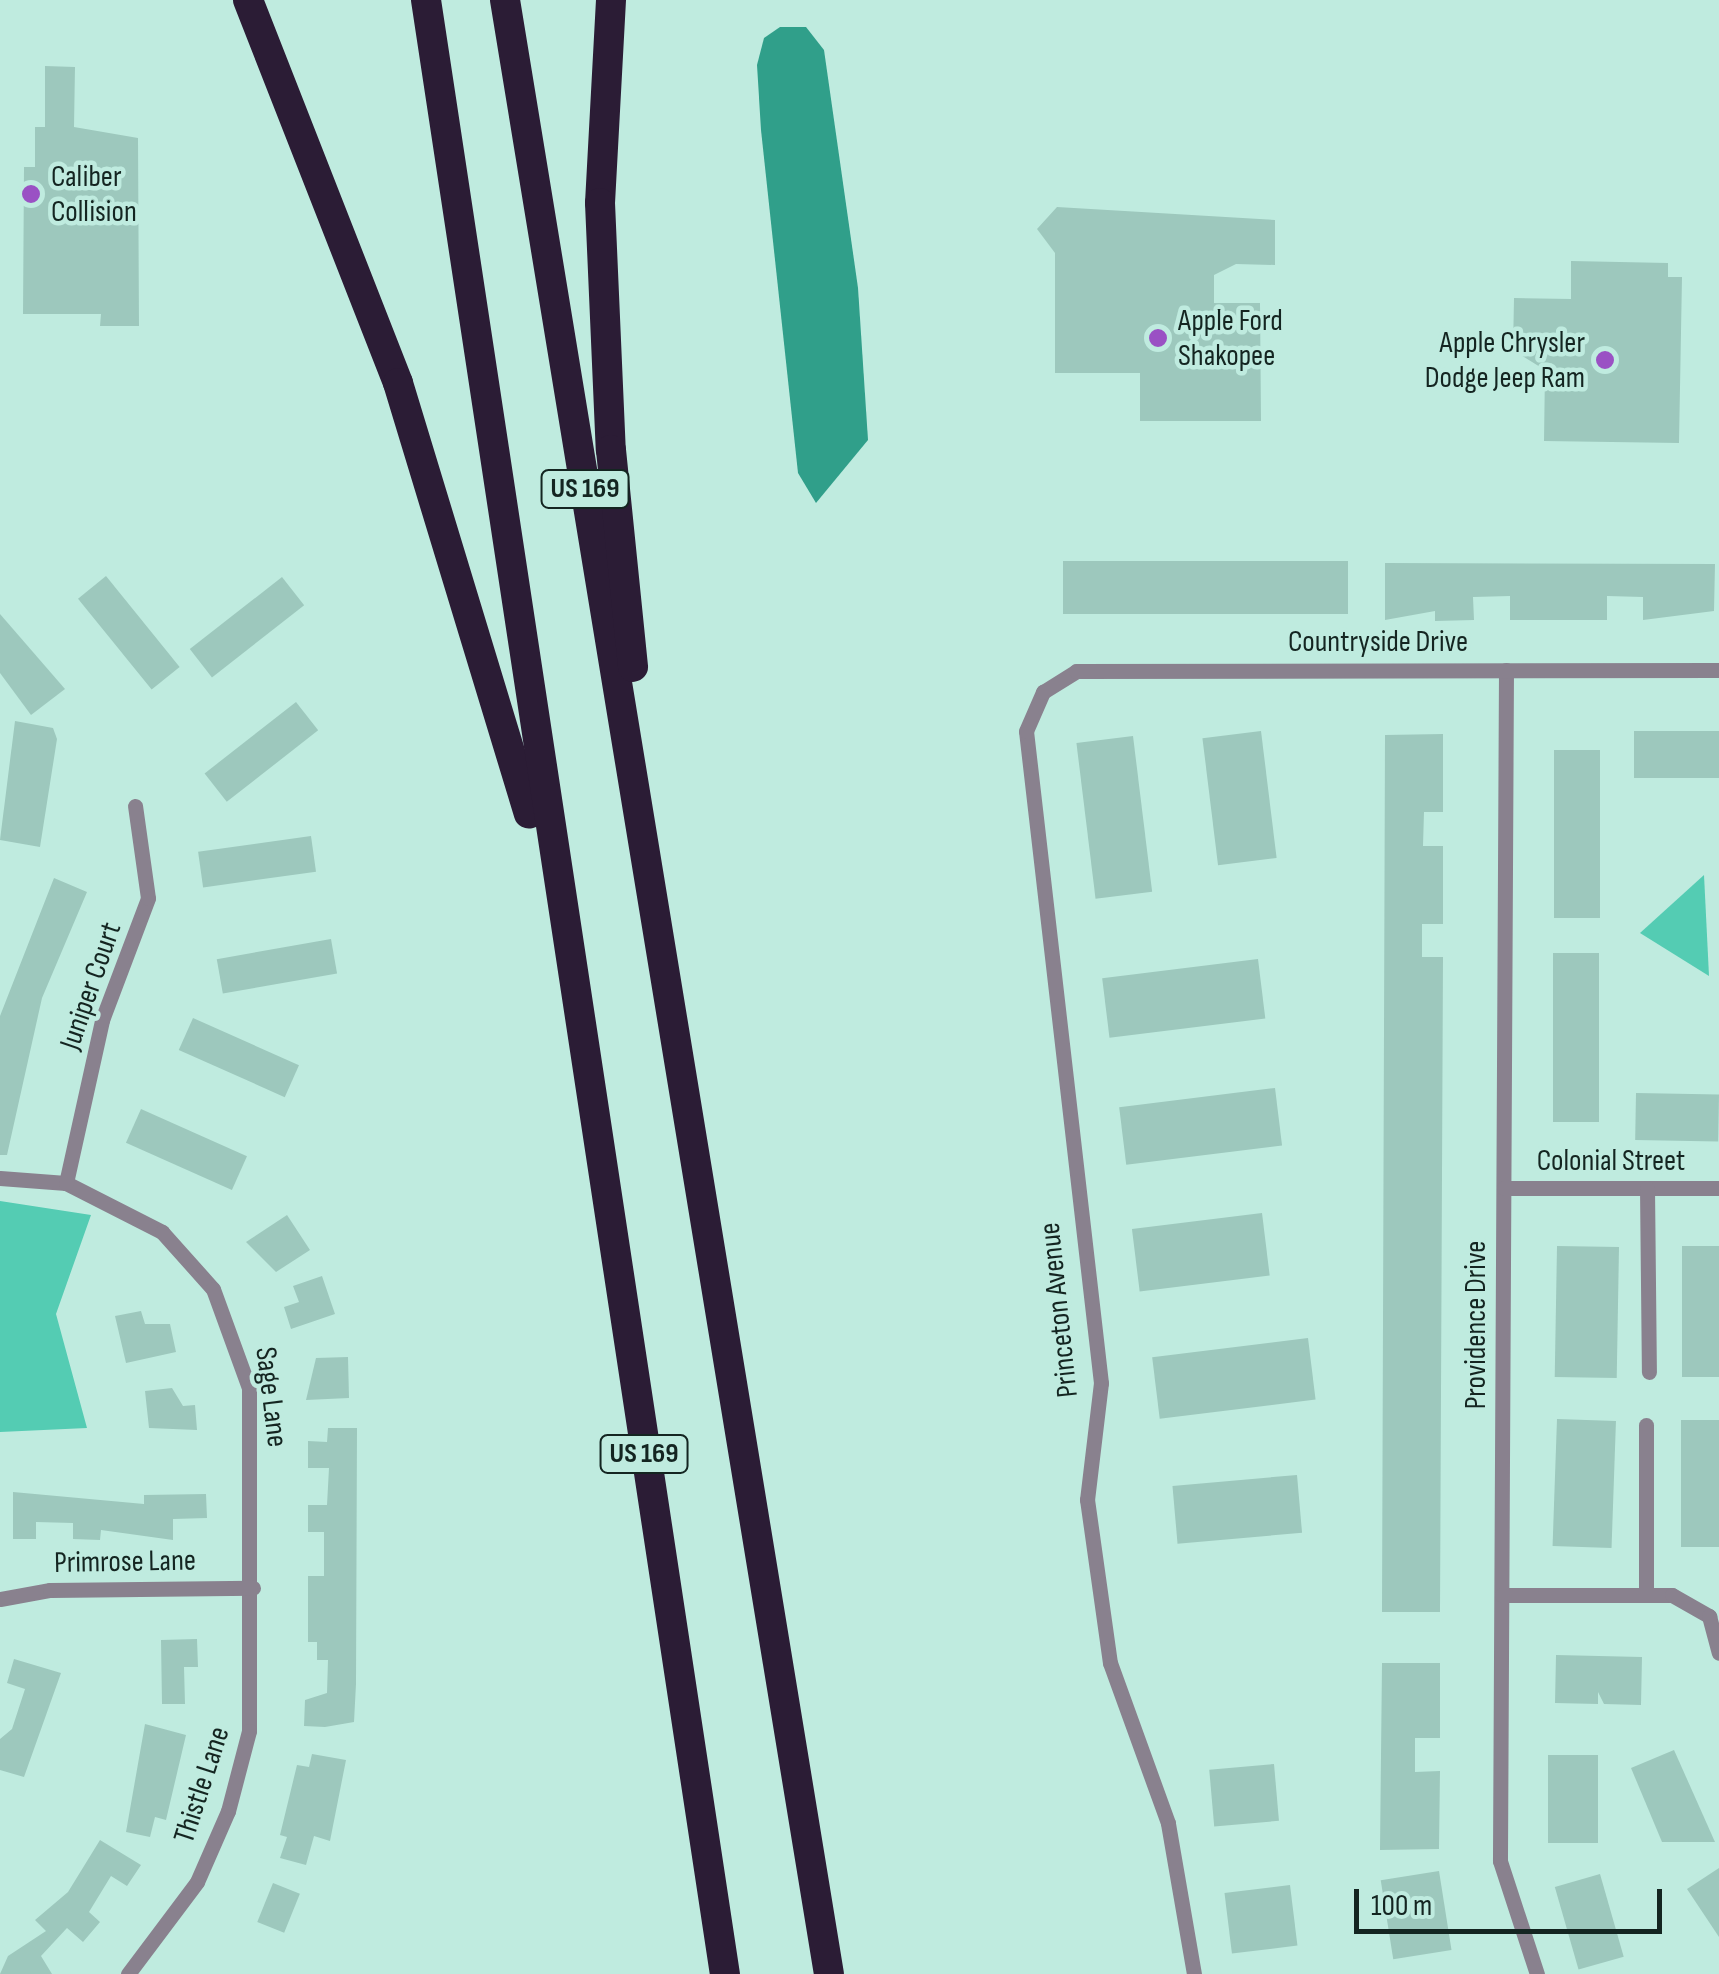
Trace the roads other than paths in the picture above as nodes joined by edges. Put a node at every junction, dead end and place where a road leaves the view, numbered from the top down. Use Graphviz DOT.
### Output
graph roads {
  1 [pos="248,0"];
  2 [pos="426,0"];
  3 [pos="505,0"];
  4 [pos="611,0"];
  5 [pos="1506,670"];
  6 [pos="1719,670"];
  7 [pos="1043,692"];
  8 [pos="135,806"];
  9 [pos="563,934"];
  10 [pos="665,978"];
  11 [pos="0,1178"];
  12 [pos="66,1184"];
  13 [pos="1504,1188"];
  14 [pos="1647,1188"];
  15 [pos="1719,1188"];
  16 [pos="1650,1372"];
  17 [pos="1646,1425"];
  18 [pos="252,1588"];
  19 [pos="1502,1595"];
  20 [pos="1646,1595"];
  21 [pos="0,1598"];
  22 [pos="1719,1601"];
  23 [pos="1703,1613"];
  24 [pos="1719,1653"];
  25 [pos="128,1974"];
  26 [pos="725,1974"];
  27 [pos="829,1974"];
  28 [pos="1194,1974"];
  29 [pos="1537,1974"];
  1 -- 9 [label="highway"];
  2 -- 9 [label="highway, US 169"];
  3 -- 10 [label="highway, US 169"];
  4 -- 10 [label="highway"];
  5 -- 6 [label="street, Countryside Drive"];
  5 -- 7 [label="street, Countryside Drive"];
  5 -- 13 [label="street, Providence Drive"];
  7 -- 28 [label="street, Princeton Avenue"];
  8 -- 12 [label="street, Juniper Court"];
  9 -- 26 [label="highway, US 169"];
  10 -- 27 [label="highway, US 169"];
  11 -- 12 [label="street, Sage Lane"];
  12 -- 18 [label="street, Sage Lane"];
  13 -- 14 [label="street, Colonial Street"];
  13 -- 19 [label="street, Providence Drive"];
  14 -- 15 [label="street, Colonial Street"];
  14 -- 16 [label="street"];
  17 -- 20 [label="street"];
  18 -- 21 [label="street, Primrose Lane"];
  18 -- 25 [label="street, Thistle Lane"];
  19 -- 20 [label="street"];
  19 -- 29 [label="street, Providence Drive"];
  20 -- 23 [label="street"];
  22 -- 23 [label="street"];
  23 -- 24 [label="street"];
}
